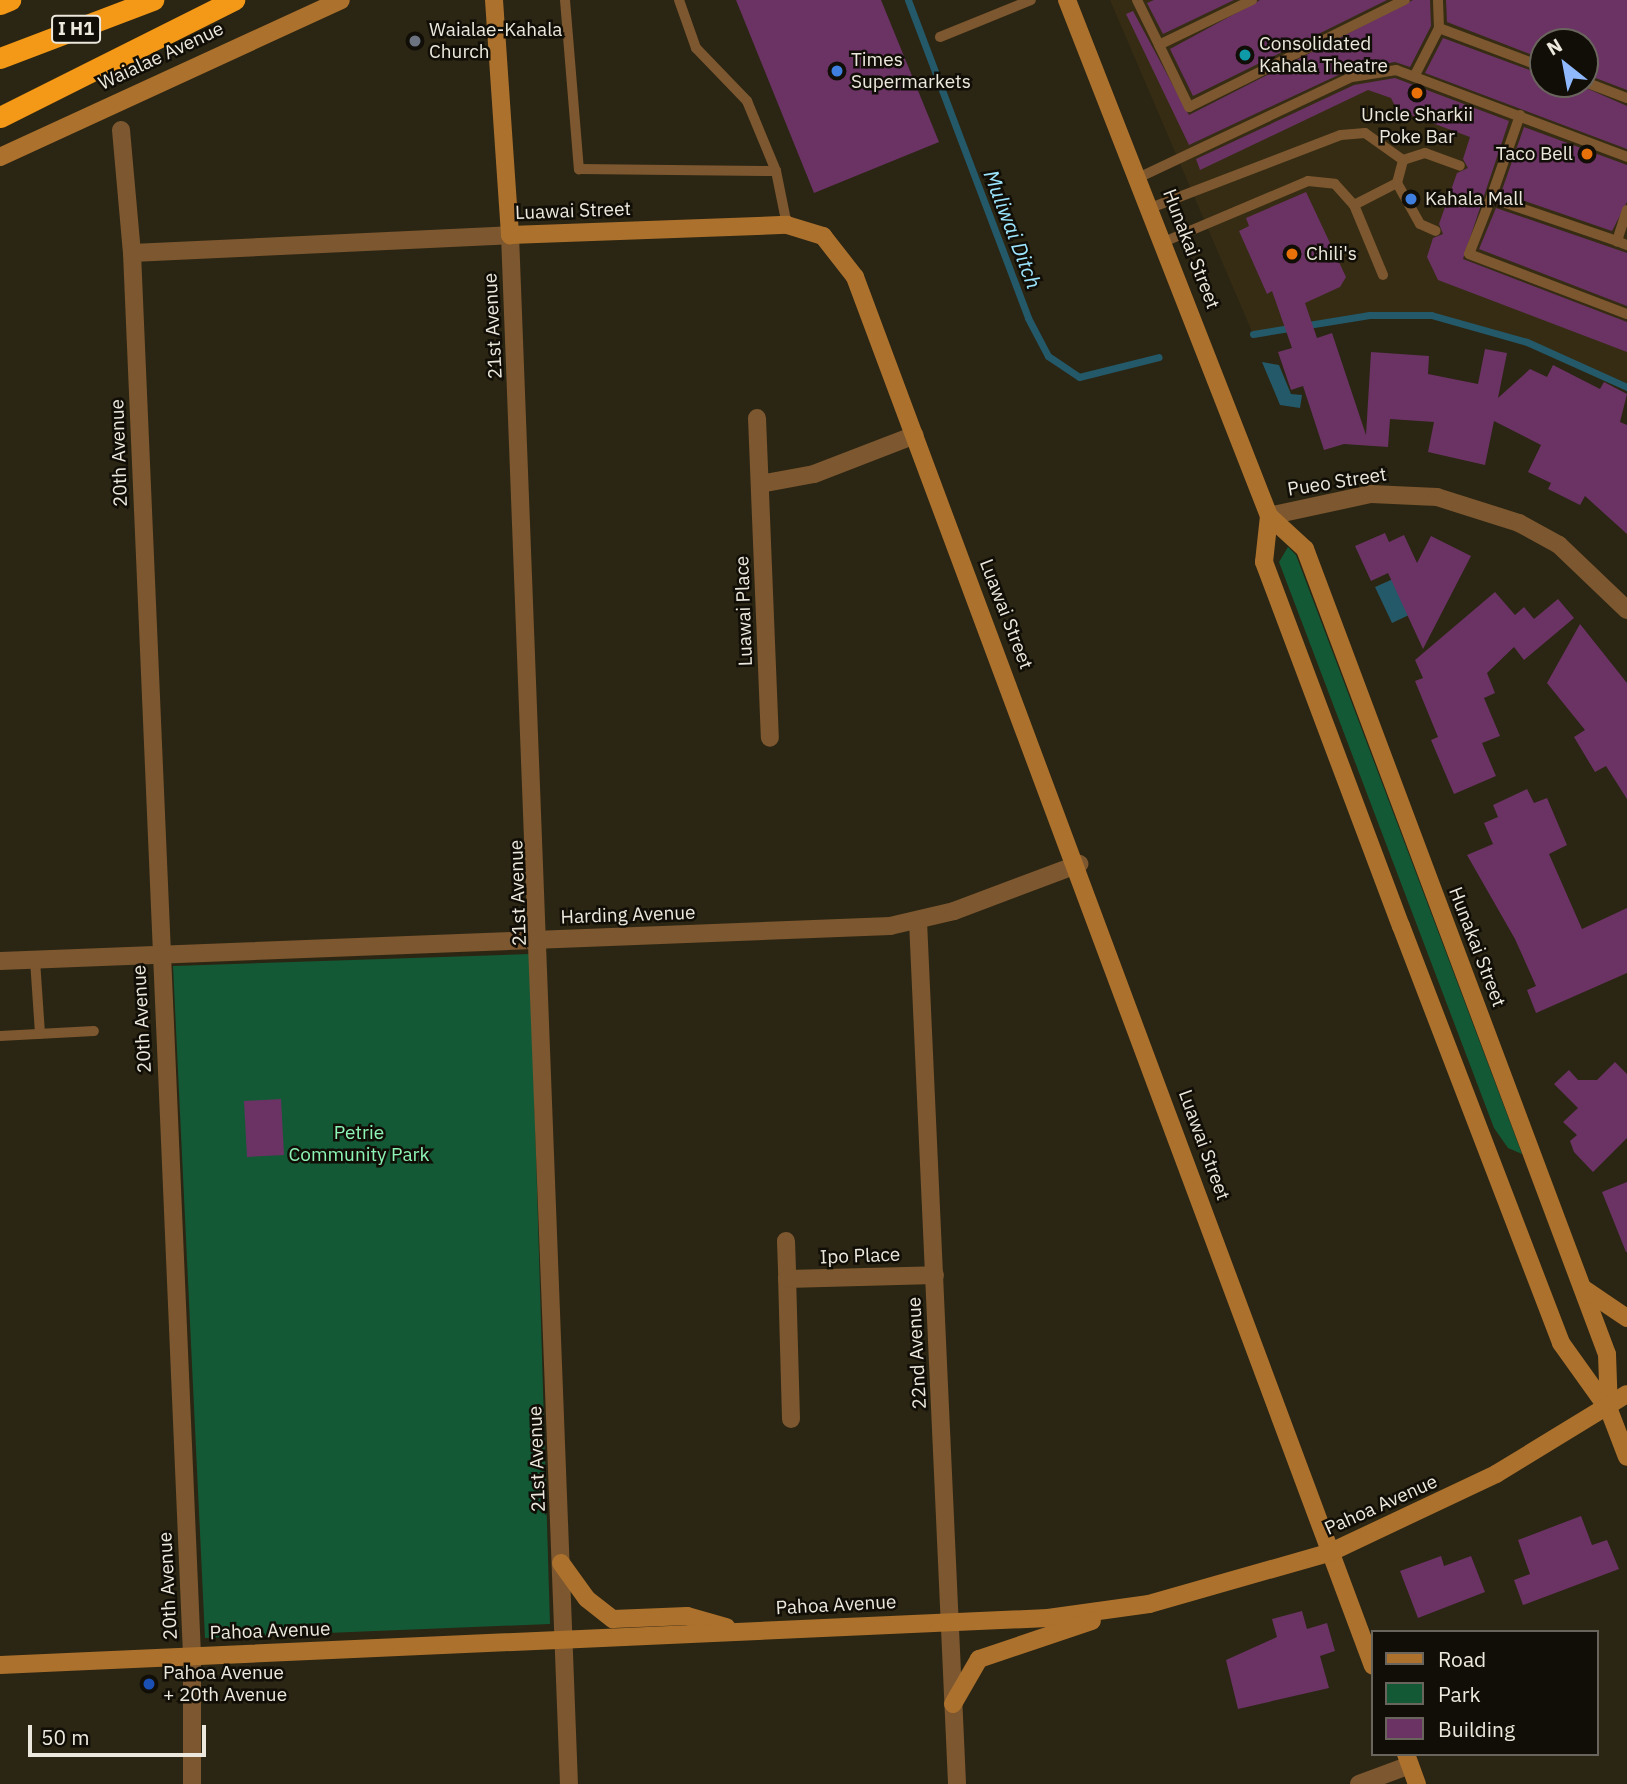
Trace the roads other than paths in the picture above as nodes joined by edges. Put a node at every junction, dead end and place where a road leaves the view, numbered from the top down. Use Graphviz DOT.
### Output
graph roads {
  1 [pos="10,0"];
  2 [pos="153,0"];
  3 [pos="234,0"];
  4 [pos="341,0"];
  5 [pos="479,0"];
  6 [pos="494,0"];
  7 [pos="565,0"];
  8 [pos="679,0"];
  9 [pos="1031,0"];
  10 [pos="1067,0"];
  11 [pos="1137,0"];
  12 [pos="1252,0"];
  13 [pos="1405,0"];
  14 [pos="1438,0"];
  15 [pos="0,4"];
  16 [pos="1439,28"];
  17 [pos="497,33"];
  18 [pos="940,37"];
  19 [pos="1159,45"];
  20 [pos="0,58"];
  21 [pos="1529,61"];
  22 [pos="1415,75"];
  23 [pos="1599,87"];
  24 [pos="1627,98"];
  25 [pos="1520,116"];
  26 [pos="0,117"];
  27 [pos="121,130"];
  28 [pos="0,157"];
  29 [pos="1627,158"];
  30 [pos="1404,160"];
  31 [pos="1460,166"];
  32 [pos="776,171"];
  33 [pos="1140,177"];
  34 [pos="1397,183"];
  35 [pos="1492,198"];
  36 [pos="1354,205"];
  37 [pos="1153,207"];
  38 [pos="1627,210"];
  39 [pos="786,225"];
  40 [pos="1436,231"];
  41 [pos="510,235"];
  42 [pos="1166,241"];
  43 [pos="1622,243"];
  44 [pos="132,253"];
  45 [pos="1383,275"];
  46 [pos="1627,314"];
  47 [pos="757,418"];
  48 [pos="915,435"];
  49 [pos="760,484"];
  50 [pos="1269,516"];
  51 [pos="1627,610"];
  52 [pos="770,738"];
  53 [pos="1079,864"];
  54 [pos="918,921"];
  55 [pos="541,940"];
  56 [pos="160,955"];
  57 [pos="35,960"];
  58 [pos="0,961"];
  59 [pos="94,1031"];
  60 [pos="40,1034"];
  61 [pos="0,1036"];
  62 [pos="786,1241"];
  63 [pos="935,1275"];
  64 [pos="787,1279"];
  65 [pos="1584,1289"];
  66 [pos="1627,1318"];
  67 [pos="1627,1394"];
  68 [pos="1609,1409"];
  69 [pos="791,1419"];
  70 [pos="1627,1457"];
  71 [pos="1331,1552"];
  72 [pos="561,1563"];
  73 [pos="1149,1604"];
  74 [pos="950,1620"];
  75 [pos="743,1631"];
  76 [pos="563,1640"];
  77 [pos="192,1655"];
  78 [pos="1372,1663"];
  79 [pos="0,1665"];
  80 [pos="953,1704"];
  81 [pos="1408,1759"];
  82 [pos="192,1784"];
  83 [pos="569,1784"];
  84 [pos="957,1784"];
  85 [pos="1359,1784"];
  86 [pos="1417,1784"];
  1 -- 15 [label="highway"];
  2 -- 20 [label="highway, I H1"];
  3 -- 26 [label="highway"];
  4 -- 28 [label="street, Waialae Avenue"];
  5 -- 17 [label="street"];
  6 -- 17 [label="street, 21st Avenue"];
  7 -- 32 [label="lane"];
  8 -- 32 [label="lane"];
  9 -- 18 [label="lane"];
  10 -- 33 [label="street, Hunakai Street"];
  11 -- 19 [label="lane"];
  12 -- 19 [label="lane"];
  13 -- 19 [label="lane"];
  14 -- 16 [label="lane"];
  16 -- 21 [label="lane"];
  16 -- 22 [label="lane"];
  17 -- 41 [label="street, 21st Avenue"];
  22 -- 25 [label="lane"];
  22 -- 33 [label="lane"];
  23 -- 24 [label="lane"];
  25 -- 29 [label="lane"];
  25 -- 35 [label="lane"];
  27 -- 44 [label="street, 20th Avenue"];
  30 -- 31 [label="lane"];
  30 -- 34 [label="lane"];
  30 -- 37 [label="lane"];
  32 -- 39 [label="lane"];
  33 -- 37 [label="street, Hunakai Street"];
  34 -- 36 [label="lane"];
  34 -- 40 [label="lane"];
  35 -- 43 [label="lane"];
  35 -- 46 [label="lane"];
  36 -- 42 [label="lane"];
  36 -- 45 [label="lane"];
  37 -- 42 [label="street, Hunakai Street"];
  38 -- 43 [label="lane"];
  39 -- 41 [label="street, Luawai Street"];
  39 -- 48 [label="street, Luawai Street"];
  41 -- 44 [label="street, Luawai Street"];
  41 -- 55 [label="street, 21st Avenue"];
  42 -- 50 [label="street, Hunakai Street"];
  44 -- 56 [label="street, 20th Avenue"];
  47 -- 49 [label="street, Luawai Place"];
  48 -- 49 [label="street"];
  48 -- 53 [label="street, Luawai Street"];
  49 -- 52 [label="street, Luawai Place"];
  50 -- 51 [label="street, Pueo Street"];
  50 -- 65 [label="street, Hunakai Street"];
  50 -- 68 [label="street, Hunakai Street"];
  53 -- 54 [label="street, Harding Avenue"];
  53 -- 71 [label="street, Luawai Street"];
  54 -- 55 [label="street, Harding Avenue"];
  54 -- 63 [label="street, 22nd Avenue"];
  55 -- 56 [label="street, Harding Avenue"];
  55 -- 72 [label="street, 21st Avenue"];
  56 -- 57 [label="street, Harding Avenue"];
  56 -- 77 [label="street, 20th Avenue"];
  57 -- 58 [label="street, Harding Avenue"];
  57 -- 60 [label="lane"];
  59 -- 60 [label="lane"];
  60 -- 61 [label="lane"];
  62 -- 64 [label="street"];
  63 -- 64 [label="street, Ipo Place"];
  63 -- 74 [label="street, 22nd Avenue"];
  64 -- 69 [label="street"];
  65 -- 66 [label="street"];
  65 -- 68 [label="street, Hunakai Street"];
  67 -- 68 [label="street, Pahoa Avenue"];
  68 -- 70 [label="street, Hunakai Street"];
  68 -- 71 [label="street, Pahoa Avenue"];
  71 -- 73 [label="street, Pahoa Avenue"];
  71 -- 78 [label="street, Luawai Street"];
  72 -- 75 [label="street"];
  72 -- 76 [label="street, 21st Avenue"];
  73 -- 74 [label="street, Pahoa Avenue"];
  73 -- 80 [label="street"];
  74 -- 75 [label="street, Pahoa Avenue"];
  74 -- 80 [label="street, 22nd Avenue"];
  75 -- 76 [label="street, Pahoa Avenue"];
  76 -- 77 [label="street, Pahoa Avenue"];
  76 -- 83 [label="street, 21st Avenue"];
  77 -- 79 [label="street, Pahoa Avenue"];
  77 -- 82 [label="street, 20th Avenue"];
  80 -- 84 [label="street, 22nd Avenue"];
  81 -- 85 [label="street"];
  81 -- 86 [label="street"];
}
